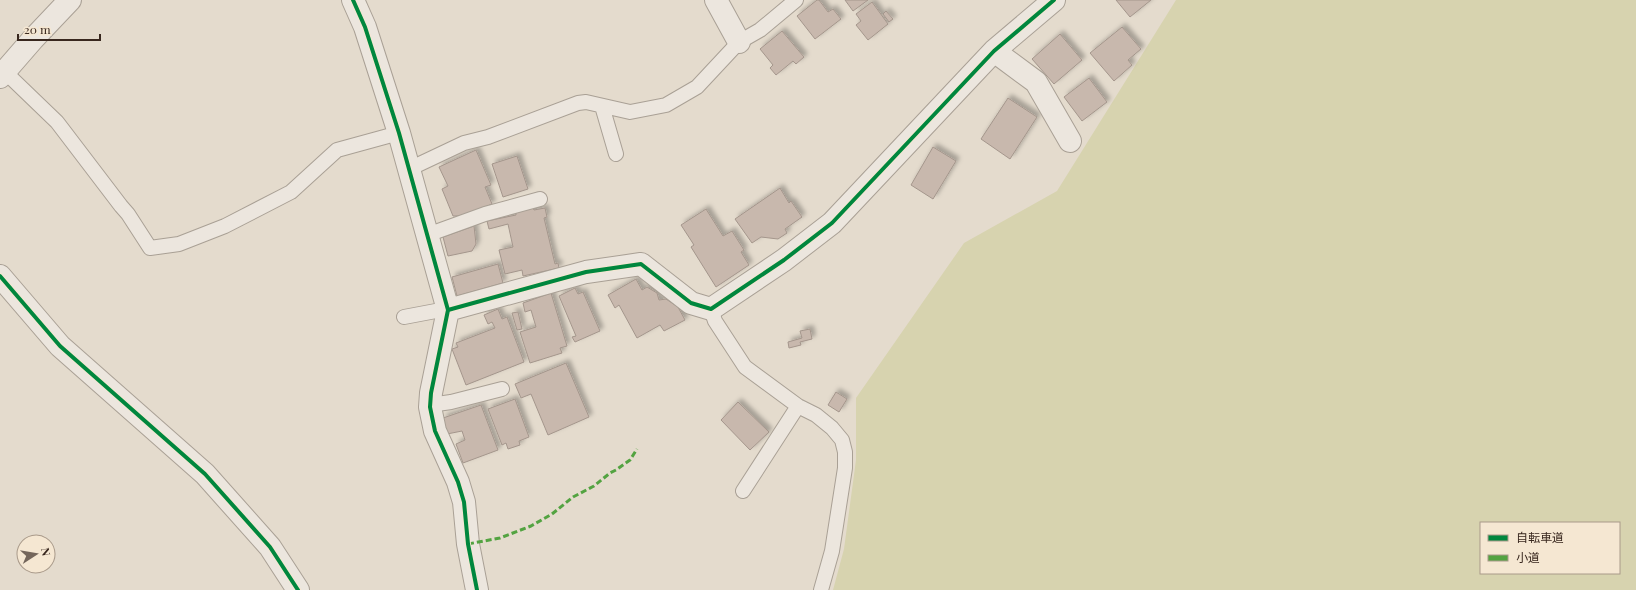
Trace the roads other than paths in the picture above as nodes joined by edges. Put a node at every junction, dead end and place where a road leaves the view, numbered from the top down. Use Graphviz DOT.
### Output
graph roads {
  1 [pos="70,0"];
  2 [pos="353,0"];
  3 [pos="716,0"];
  4 [pos="796,0"];
  5 [pos="1054,0"];
  6 [pos="739,42"];
  7 [pos="994,52"];
  8 [pos="2,74"];
  9 [pos="602,106"];
  10 [pos="398,133"];
  11 [pos="1070,141"];
  12 [pos="616,154"];
  13 [pos="408,169"];
  14 [pos="540,199"];
  15 [pos="427,235"];
  16 [pos="0,276"];
  17 [pos="711,309"];
  18 [pos="448,310"];
  19 [pos="404,317"];
  20 [pos="502,389"];
  21 [pos="430,405"];
  22 [pos="798,406"];
  23 [pos="743,491"];
  24 [pos="298,590"];
  25 [pos="477,590"];
  26 [pos="821,590"];
  1 -- 8 [label="street"];
  2 -- 10 [label="street"];
  3 -- 6 [label="street"];
  4 -- 6 [label="lane"];
  5 -- 7 [label="street"];
  6 -- 9 [label="lane"];
  7 -- 11 [label="street"];
  7 -- 17 [label="street"];
  8 -- 10 [label="lane"];
  9 -- 12 [label="lane"];
  9 -- 13 [label="lane"];
  10 -- 13 [label="street"];
  13 -- 15 [label="street"];
  14 -- 15 [label="lane"];
  15 -- 18 [label="street"];
  16 -- 24 [label="street"];
  17 -- 18 [label="street"];
  17 -- 22 [label="lane"];
  18 -- 19 [label="lane"];
  18 -- 21 [label="street"];
  20 -- 21 [label="lane"];
  21 -- 25 [label="street"];
  22 -- 23 [label="lane"];
  22 -- 26 [label="lane"];
}
